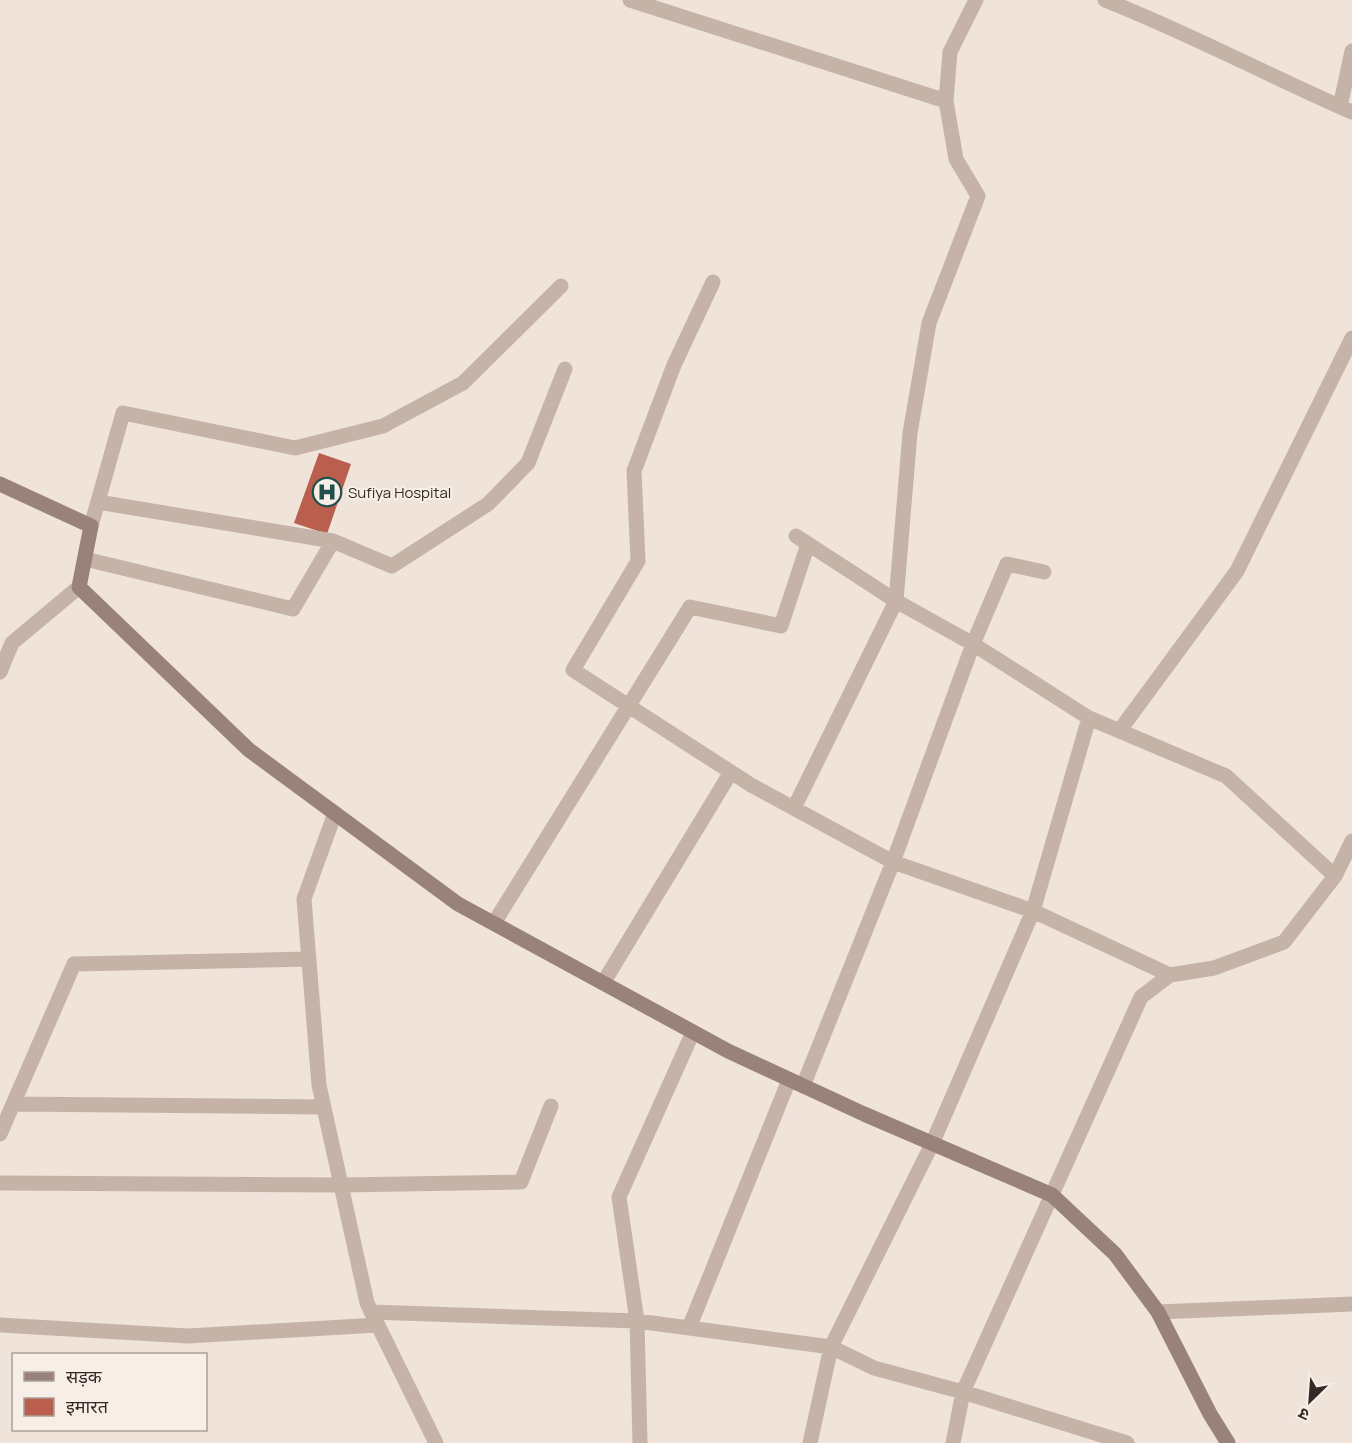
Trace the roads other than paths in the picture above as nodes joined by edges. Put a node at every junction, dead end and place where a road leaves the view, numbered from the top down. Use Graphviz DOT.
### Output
graph roads {
  1 [pos="630,0"];
  2 [pos="976,0"];
  3 [pos="1105,0"];
  4 [pos="1352,51"];
  5 [pos="946,101"];
  6 [pos="1346,110"];
  7 [pos="713,282"];
  8 [pos="561,286"];
  9 [pos="1352,338"];
  10 [pos="565,369"];
  11 [pos="0,484"];
  12 [pos="98,502"];
  13 [pos="91,526"];
  14 [pos="333,541"];
  15 [pos="84,559"];
  16 [pos="1044,572"];
  17 [pos="79,587"];
  18 [pos="896,601"];
  19 [pos="973,644"];
  20 [pos="0,672"];
  21 [pos="629,706"];
  22 [pos="1089,718"];
  23 [pos="1120,730"];
  24 [pos="731,772"];
  25 [pos="794,808"];
  26 [pos="335,813"];
  27 [pos="1352,841"];
  28 [pos="893,862"];
  29 [pos="1335,876"];
  30 [pos="1033,911"];
  31 [pos="494,923"];
  32 [pos="309,959"];
  33 [pos="1170,975"];
  34 [pos="603,983"];
  35 [pos="693,1032"];
  36 [pos="796,1083"];
  37 [pos="13,1104"];
  38 [pos="551,1106"];
  39 [pos="323,1107"];
  40 [pos="0,1134"];
  41 [pos="932,1144"];
  42 [pos="0,1183"];
  43 [pos="341,1185"];
  44 [pos="1052,1195"];
  45 [pos="1352,1304"];
  46 [pos="1158,1312"];
  47 [pos="374,1319"];
  48 [pos="637,1321"];
  49 [pos="0,1325"];
  50 [pos="689,1328"];
  51 [pos="831,1347"];
  52 [pos="963,1392"];
  53 [pos="1100,1439"];
  54 [pos="436,1443"];
  55 [pos="640,1443"];
  56 [pos="810,1443"];
  57 [pos="953,1443"];
  58 [pos="1128,1443"];
  59 [pos="1228,1443"];
  1 -- 5 [label="street"];
  2 -- 5 [label="street"];
  3 -- 6 [label="street"];
  4 -- 6 [label="street"];
  5 -- 18 [label="street"];
  7 -- 21 [label="street"];
  8 -- 12 [label="street"];
  9 -- 23 [label="street"];
  10 -- 14 [label="street"];
  11 -- 13 [label="street"];
  12 -- 13 [label="street"];
  12 -- 14 [label="street"];
  13 -- 15 [label="street"];
  14 -- 15 [label="street"];
  15 -- 17 [label="street"];
  16 -- 19 [label="street"];
  17 -- 20 [label="street"];
  17 -- 26 [label="street"];
  18 -- 19 [label="street"];
  18 -- 21 [label="street"];
  18 -- 25 [label="street"];
  19 -- 22 [label="street"];
  19 -- 28 [label="street"];
  21 -- 24 [label="street"];
  21 -- 31 [label="street"];
  22 -- 23 [label="street"];
  22 -- 30 [label="street"];
  23 -- 29 [label="street"];
  24 -- 25 [label="street"];
  24 -- 34 [label="street"];
  25 -- 28 [label="street"];
  26 -- 31 [label="street"];
  26 -- 32 [label="street"];
  27 -- 29 [label="street"];
  28 -- 30 [label="street"];
  28 -- 36 [label="street"];
  29 -- 33 [label="street"];
  30 -- 33 [label="street"];
  30 -- 41 [label="street"];
  31 -- 34 [label="street"];
  32 -- 37 [label="street"];
  32 -- 39 [label="street"];
  33 -- 44 [label="street"];
  34 -- 35 [label="street"];
  35 -- 36 [label="street"];
  35 -- 48 [label="street"];
  36 -- 41 [label="street"];
  36 -- 50 [label="street"];
  37 -- 39 [label="street"];
  37 -- 40 [label="street"];
  38 -- 43 [label="street"];
  39 -- 43 [label="street"];
  41 -- 44 [label="street"];
  41 -- 51 [label="street"];
  42 -- 43 [label="street"];
  43 -- 47 [label="street"];
  44 -- 46 [label="street"];
  44 -- 52 [label="street"];
  45 -- 46 [label="street"];
  46 -- 59 [label="street"];
  47 -- 48 [label="street"];
  47 -- 49 [label="street"];
  47 -- 54 [label="street"];
  48 -- 50 [label="street"];
  48 -- 55 [label="street"];
  50 -- 51 [label="street"];
  51 -- 52 [label="street"];
  51 -- 56 [label="street"];
  52 -- 53 [label="street"];
  52 -- 57 [label="street"];
  53 -- 58 [label="street"];
}
